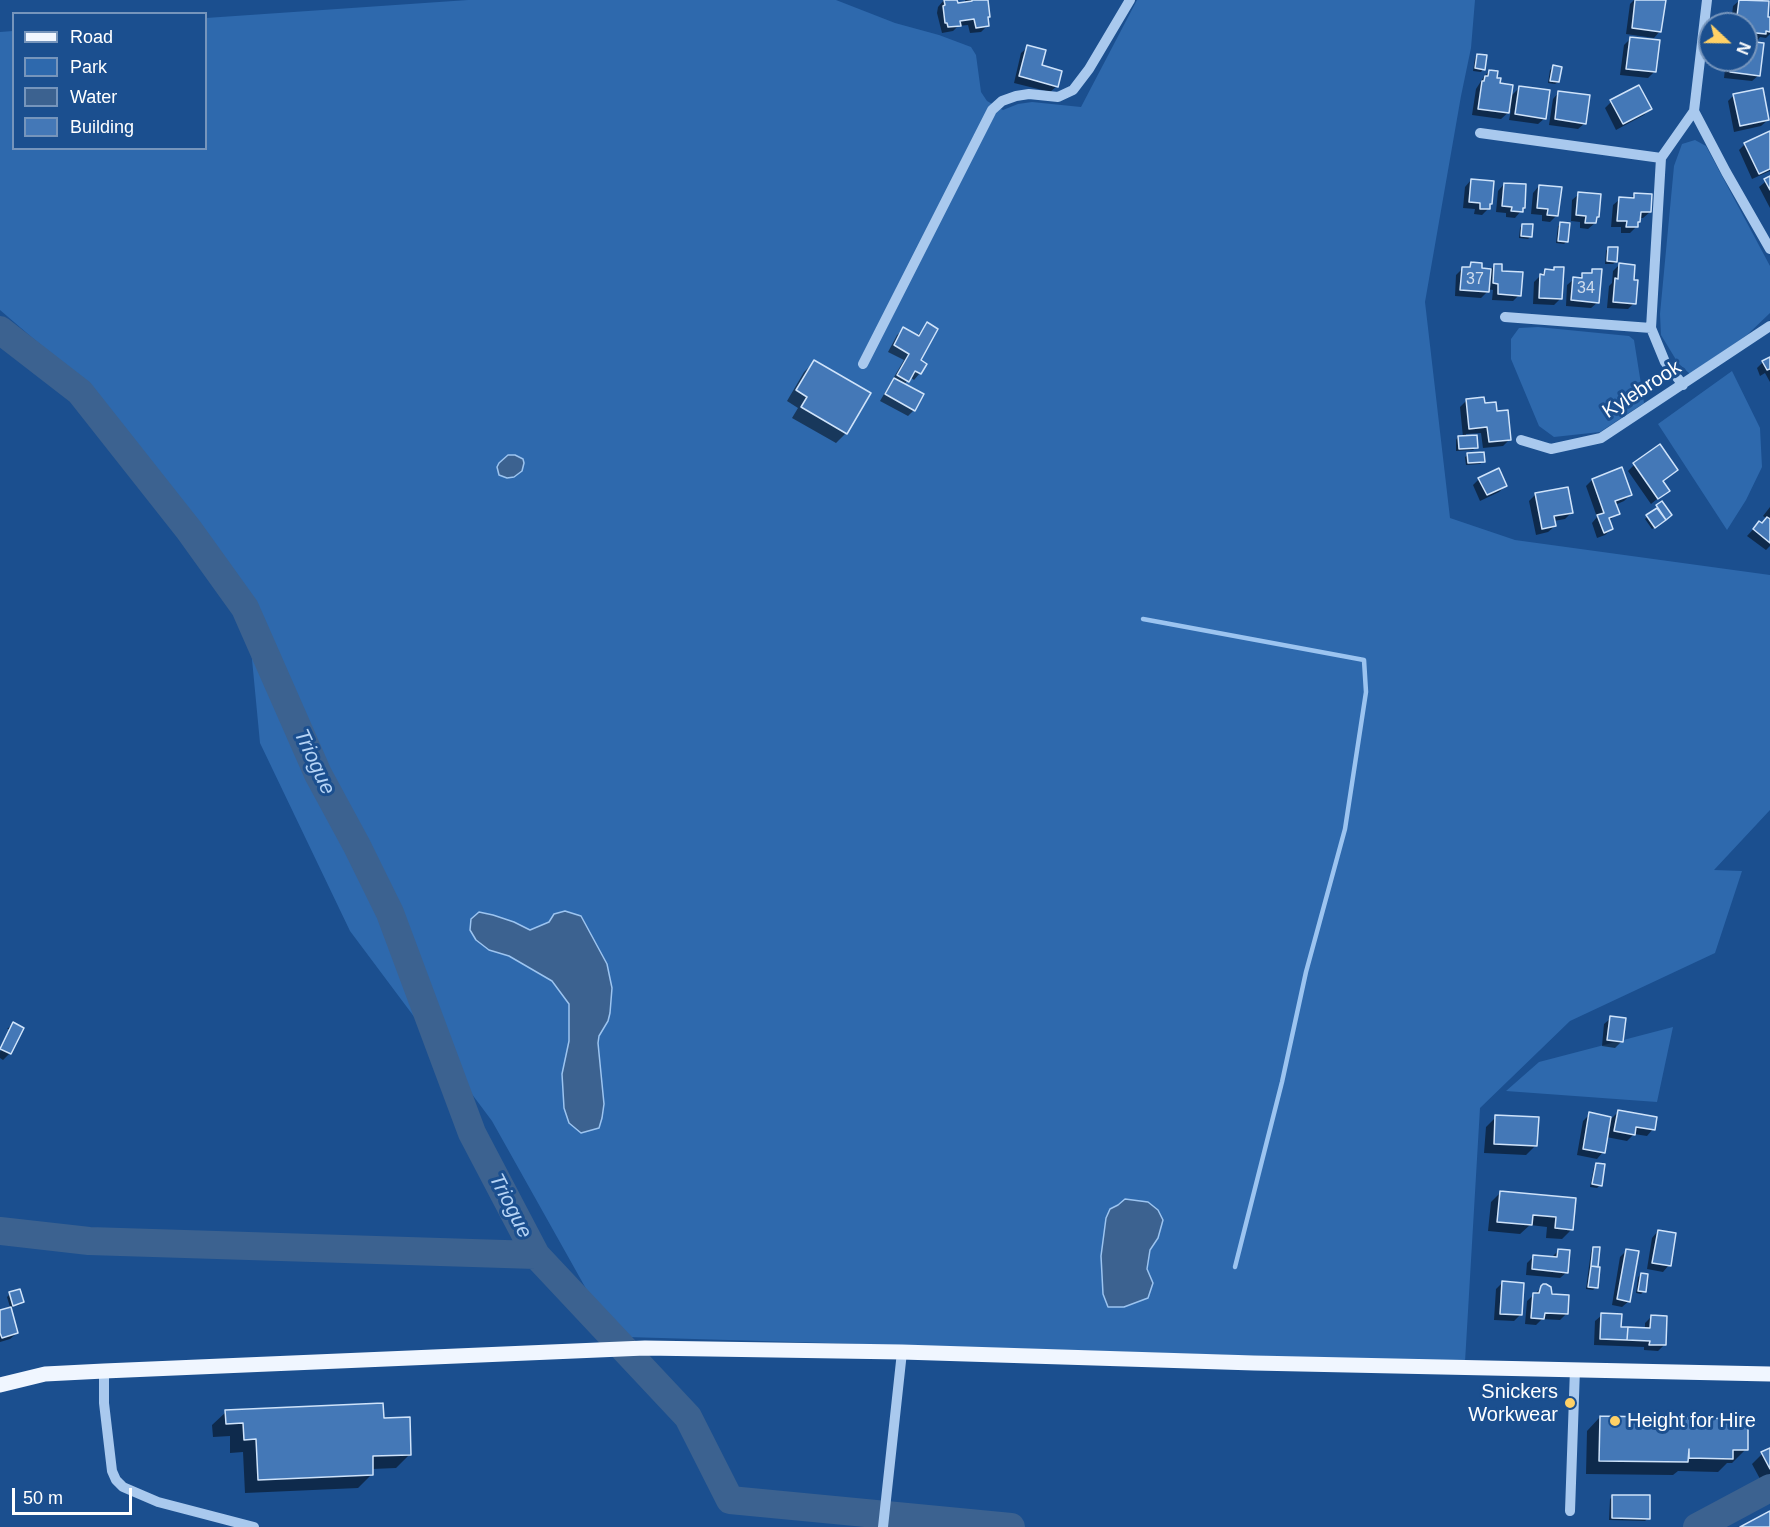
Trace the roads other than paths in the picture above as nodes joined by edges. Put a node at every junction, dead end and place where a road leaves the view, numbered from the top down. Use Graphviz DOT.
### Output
graph roads {
  1 [pos="1130,0"];
  2 [pos="1707,0"];
  3 [pos="1695,111"];
  4 [pos="1480,132"];
  5 [pos="1661,158"];
  6 [pos="1770,249"];
  7 [pos="1505,317"];
  8 [pos="1770,326"];
  9 [pos="1651,328"];
  10 [pos="863,364"];
  11 [pos="1683,385"];
  12 [pos="1521,440"];
  13 [pos="902,1352"];
  14 [pos="1575,1369"];
  15 [pos="104,1371"];
  16 [pos="1770,1374"];
  17 [pos="0,1385"];
  18 [pos="1570,1511"];
  19 [pos="254,1527"];
  20 [pos="883,1527"];
  1 -- 10 [label="street"];
  2 -- 3 [label="street"];
  3 -- 5 [label="street"];
  3 -- 6 [label="street"];
  4 -- 5 [label="street"];
  5 -- 9 [label="street"];
  7 -- 9 [label="street"];
  8 -- 11 [label="street, Kylebrook"];
  9 -- 11 [label="street"];
  11 -- 12 [label="street, Kylebrook"];
  13 -- 14 [label="main road"];
  13 -- 15 [label="main road"];
  13 -- 20 [label="street"];
  14 -- 16 [label="main road"];
  14 -- 18 [label="street"];
  15 -- 17 [label="main road"];
  15 -- 19 [label="street"];
}
